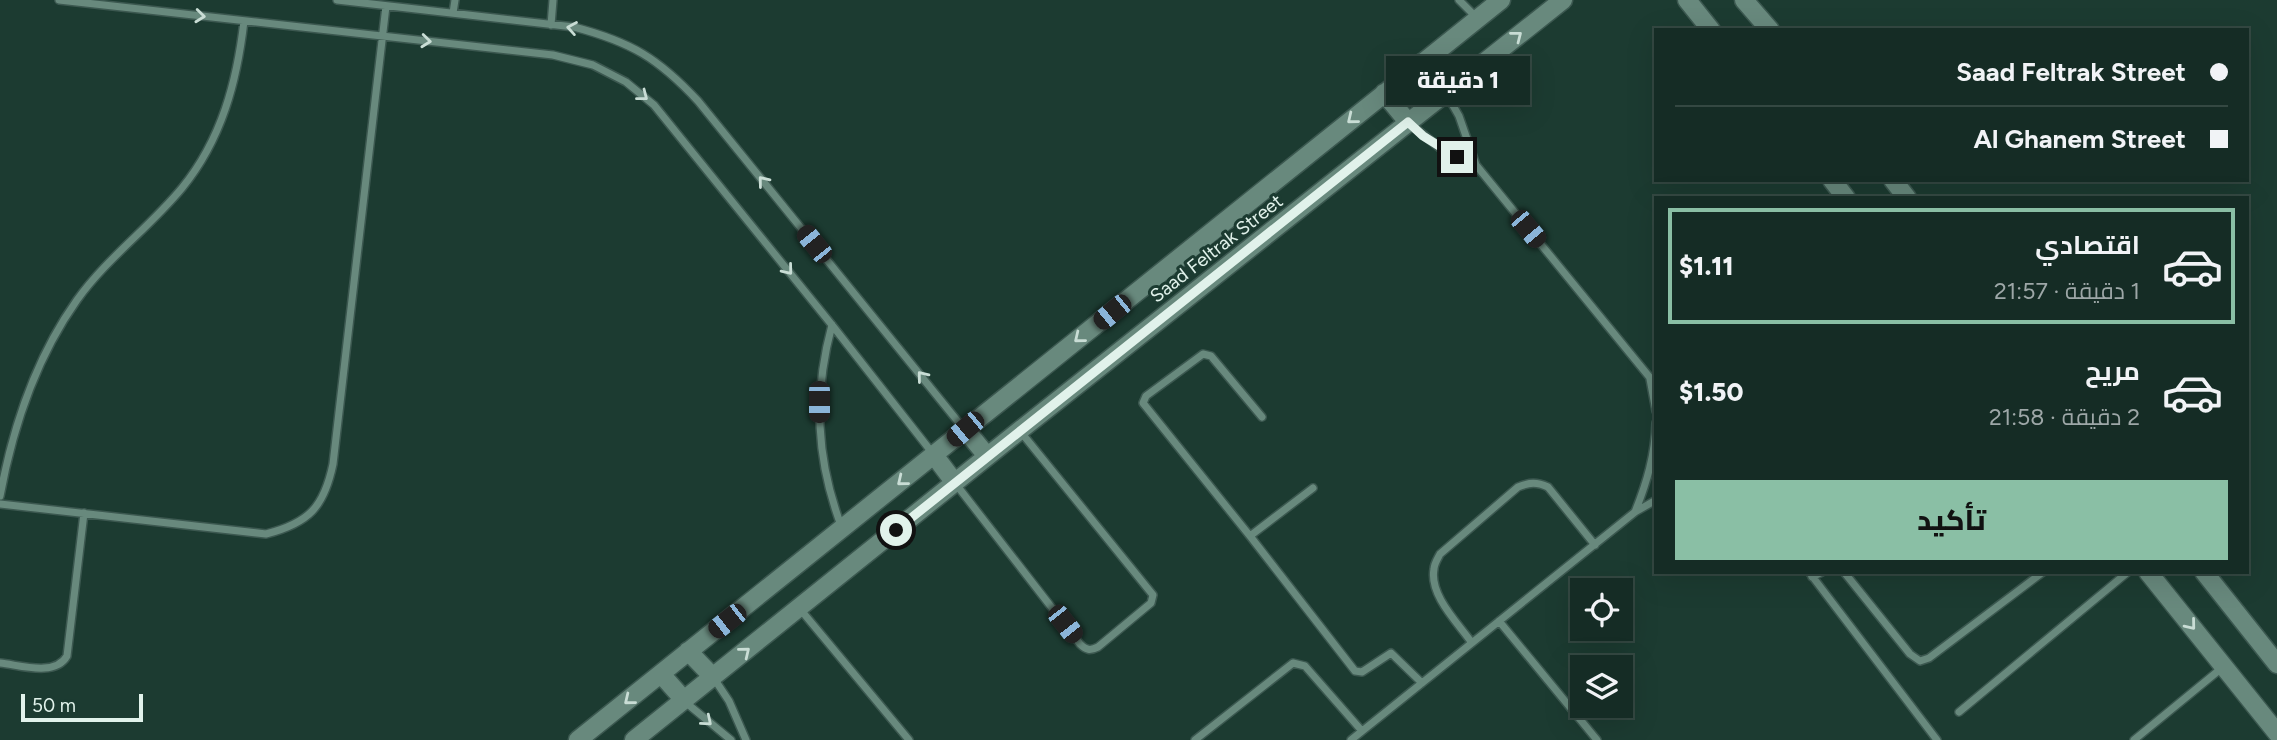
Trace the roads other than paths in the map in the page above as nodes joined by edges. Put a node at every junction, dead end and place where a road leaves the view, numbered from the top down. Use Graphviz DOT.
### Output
graph roads {
  1 [pos="59,0"];
  2 [pos="337,0"];
  3 [pos="455,0"];
  4 [pos="553,0"];
  5 [pos="1459,0"];
  6 [pos="1501,0"];
  7 [pos="1563,0"];
  8 [pos="1687,0"];
  9 [pos="1744,0"];
  10 [pos="386,6"];
  11 [pos="453,13"];
  12 [pos="1478,19"];
  13 [pos="244,21"];
  14 [pos="551,24"];
  15 [pos="1709,28"];
  16 [pos="1768,28"];
  17 [pos="383,37"];
  18 [pos="1423,62"];
  19 [pos="1446,92"];
  20 [pos="1384,93"];
  21 [pos="1408,122"];
  22 [pos="1476,165"];
  23 [pos="1895,182"];
  24 [pos="1905,196"];
  25 [pos="832,325"];
  26 [pos="1653,381"];
  27 [pos="1262,417"];
  28 [pos="965,429"];
  29 [pos="1019,430"];
  30 [pos="1654,452"];
  31 [pos="934,455"];
  32 [pos="987,456"];
  33 [pos="955,483"];
  34 [pos="1313,488"];
  35 [pos="0,496"];
  36 [pos="1654,501"];
  37 [pos="0,503"];
  38 [pos="1634,512"];
  39 [pos="84,513"];
  40 [pos="842,529"];
  41 [pos="1250,536"];
  42 [pos="1595,545"];
  43 [pos="1810,574"];
  44 [pos="1846,574"];
  45 [pos="2040,574"];
  46 [pos="2126,574"];
  47 [pos="2150,574"];
  48 [pos="2206,574"];
  49 [pos="799,608"];
  50 [pos="1499,621"];
  51 [pos="1472,643"];
  52 [pos="688,651"];
  53 [pos="0,663"];
  54 [pos="2277,664"];
  55 [pos="2224,666"];
  56 [pos="661,674"];
  57 [pos="713,677"];
  58 [pos="1422,683"];
  59 [pos="684,700"];
  60 [pos="1959,712"];
  61 [pos="1362,731"];
  62 [pos="2277,733"];
  63 [pos="578,740"];
  64 [pos="634,740"];
  65 [pos="731,740"];
  66 [pos="746,740"];
  67 [pos="909,740"];
  68 [pos="1195,740"];
  69 [pos="1351,740"];
  70 [pos="1598,740"];
  71 [pos="1937,740"];
  72 [pos="2134,740"];
  1 -- 13 [label="lane, one-way"];
  2 -- 10 [label="lane"];
  3 -- 11 [label="lane"];
  4 -- 14 [label="lane"];
  5 -- 12 [label="lane"];
  6 -- 12 [label="street, Saad Feltrak Street"];
  19 -- 7 [label="street, Saad Feltrak Street, one-way"];
  8 -- 15 [label="street"];
  9 -- 16 [label="street"];
  10 -- 11 [label="lane"];
  10 -- 17 [label="lane"];
  11 -- 14 [label="lane"];
  12 -- 18 [label="street, Saad Feltrak Street"];
  13 -- 17 [label="lane"];
  13 -- 35 [label="lane"];
  28 -- 14 [label="lane, one-way"];
  17 -- 25 [label="lane, one-way"];
  17 -- 39 [label="lane"];
  18 -- 19 [label="street"];
  18 -- 20 [label="street, Saad Feltrak Street"];
  19 -- 21 [label="street, Saad Feltrak Street"];
  19 -- 22 [label="lane"];
  20 -- 21 [label="street"];
  20 -- 28 [label="street, Saad Feltrak Street, one-way"];
  21 -- 22 [label="lane"];
  21 -- 29 [label="street, Saad Feltrak Street"];
  22 -- 26 [label="lane"];
  23 -- 24 [label="street"];
  25 -- 31 [label="lane"];
  25 -- 40 [label="lane"];
  27 -- 41 [label="lane"];
  28 -- 31 [label="street, Saad Feltrak Street"];
  28 -- 32 [label="street"];
  29 -- 32 [label="street, Saad Feltrak Street"];
  29 -- 33 [label="lane"];
  30 -- 38 [label="lane"];
  31 -- 33 [label="street"];
  31 -- 40 [label="street, Saad Feltrak Street, one-way"];
  32 -- 33 [label="street, Saad Feltrak Street"];
  33 -- 49 [label="street, Saad Feltrak Street"];
  34 -- 41 [label="lane"];
  36 -- 38 [label="lane"];
  37 -- 39 [label="lane"];
  38 -- 42 [label="lane"];
  39 -- 53 [label="lane"];
  40 -- 52 [label="street, Saad Feltrak Street"];
  41 -- 58 [label="lane"];
  42 -- 50 [label="lane"];
  42 -- 51 [label="lane"];
  43 -- 71 [label="lane"];
  44 -- 45 [label="lane"];
  46 -- 60 [label="lane"];
  47 -- 55 [label="street, one-way"];
  48 -- 54 [label="street"];
  57 -- 49 [label="street, Saad Feltrak Street, one-way"];
  49 -- 67 [label="lane"];
  50 -- 51 [label="lane"];
  50 -- 70 [label="lane"];
  51 -- 58 [label="lane"];
  52 -- 56 [label="street, Saad Feltrak Street"];
  52 -- 57 [label="street"];
  55 -- 62 [label="street"];
  55 -- 72 [label="lane"];
  56 -- 59 [label="street"];
  56 -- 63 [label="street, Saad Feltrak Street, one-way"];
  57 -- 59 [label="street, Saad Feltrak Street"];
  57 -- 66 [label="lane"];
  58 -- 61 [label="lane"];
  59 -- 64 [label="street, Saad Feltrak Street"];
  59 -- 65 [label="lane, one-way"];
  61 -- 68 [label="lane"];
  61 -- 69 [label="lane"];
}
